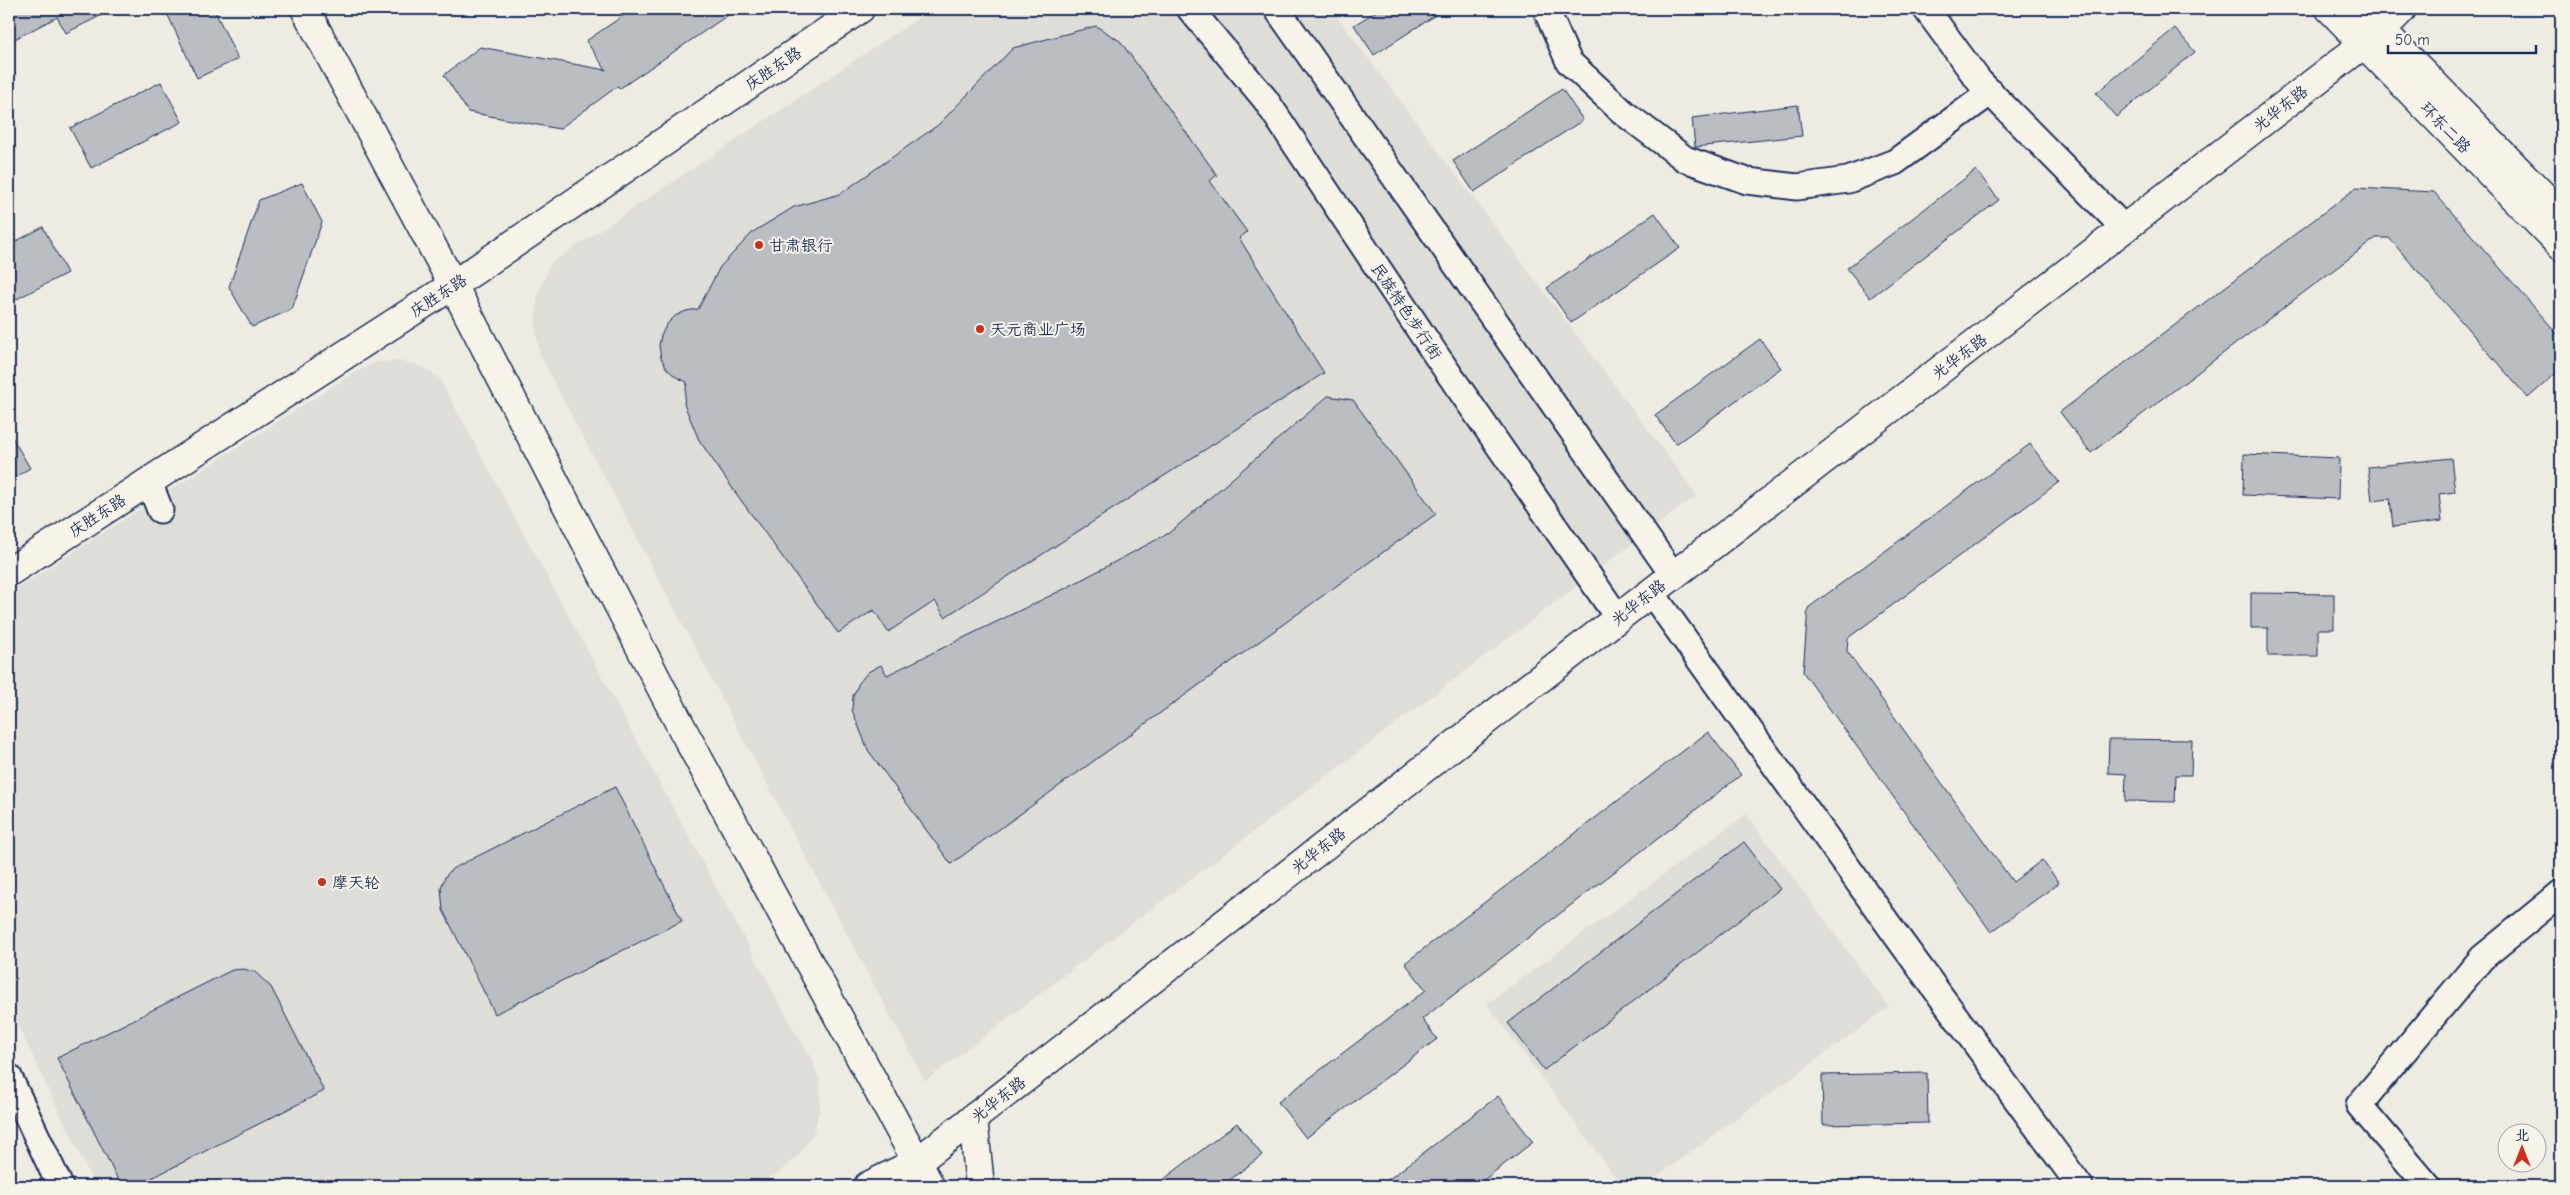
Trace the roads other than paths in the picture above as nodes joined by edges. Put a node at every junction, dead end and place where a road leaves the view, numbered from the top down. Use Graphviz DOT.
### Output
graph roads {
  1 [pos="305,9"];
  2 [pos="860,9"];
  3 [pos="1190,9"];
  4 [pos="1277,9"];
  5 [pos="1546,9"];
  6 [pos="1926,9"];
  7 [pos="2330,9"];
  8 [pos="2361,9"];
  9 [pos="2402,9"];
  10 [pos="2373,37"];
  11 [pos="1990,92"];
  12 [pos="2561,214"];
  13 [pos="2125,229"];
  14 [pos="2561,246"];
  15 [pos="454,285"];
  16 [pos="149,482"];
  17 [pos="160,510"];
  18 [pos="9,572"];
  19 [pos="1673,575"];
  20 [pos="1651,592"];
  21 [pos="1618,618"];
  22 [pos="2561,893"];
  23 [pos="9,1077"];
  24 [pos="973,1118"];
  25 [pos="916,1162"];
  26 [pos="60,1186"];
  27 [pos="868,1186"];
  28 [pos="930,1186"];
  29 [pos="980,1186"];
  30 [pos="2080,1186"];
  31 [pos="2428,1186"];
  1 -- 15 [label="main road"];
  2 -- 15 [label="main road, 庆胜东路"];
  3 -- 21 [label="street, 民族特色步行街"];
  4 -- 19 [label="street"];
  5 -- 11 [label="street"];
  6 -- 11 [label="street"];
  7 -- 10 [label="main road, 环东二路"];
  8 -- 10 [label="main road, 环东二路"];
  9 -- 10 [label="main road, 光华东路"];
  10 -- 12 [label="main road, 环东二路"];
  10 -- 13 [label="main road, 光华东路"];
  10 -- 14 [label="main road, 环东二路"];
  11 -- 13 [label="street"];
  13 -- 19 [label="main road, 光华东路"];
  15 -- 16 [label="main road, 庆胜东路"];
  15 -- 25 [label="main road"];
  16 -- 17 [label="street"];
  16 -- 18 [label="main road, 庆胜东路"];
  19 -- 20 [label="main road, 光华东路"];
  20 -- 21 [label="main road, 光华东路"];
  20 -- 30 [label="street"];
  21 -- 24 [label="main road, 光华东路"];
  22 -- 31 [label="street"];
  23 -- 26 [label="street"];
  24 -- 25 [label="main road, 光华东路"];
  24 -- 29 [label="main road"];
  25 -- 27 [label="main road, 光华东路"];
  25 -- 28 [label="main road"];
}
